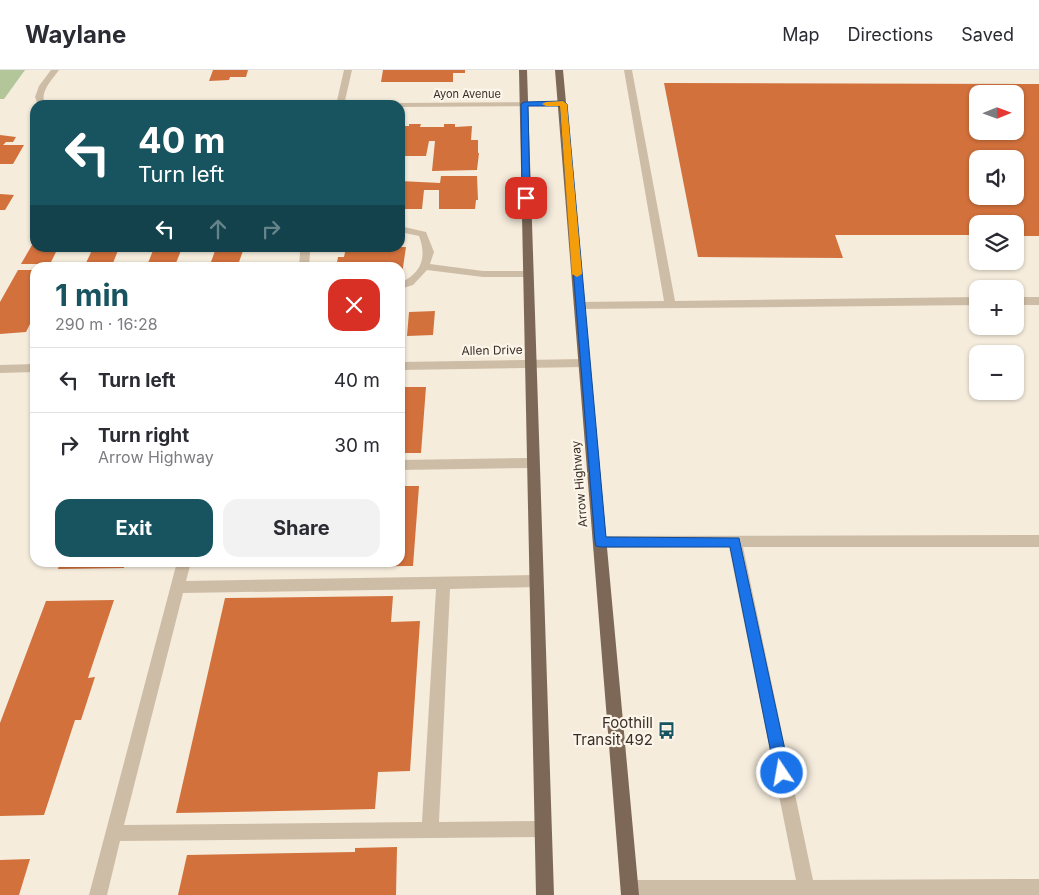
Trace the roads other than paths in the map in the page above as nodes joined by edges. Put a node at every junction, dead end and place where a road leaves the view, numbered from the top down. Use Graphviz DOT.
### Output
graph roads {
  1 [pos="55,70"];
  2 [pos="348,70"];
  3 [pos="523,70"];
  4 [pos="559,70"];
  5 [pos="628,70"];
  6 [pos="40,100"];
  7 [pos="341,100"];
  8 [pos="524,104"];
  9 [pos="563,104"];
  10 [pos="405,105"];
  11 [pos="405,229"];
  12 [pos="425,267"];
  13 [pos="528,274"];
  14 [pos="405,286"];
  15 [pos="969,301"];
  16 [pos="1024,301"];
  17 [pos="1039,301"];
  18 [pos="670,305"];
  19 [pos="580,306"];
  20 [pos="585,363"];
  21 [pos="529,364"];
  22 [pos="405,366"];
  23 [pos="30,368"];
  24 [pos="0,369"];
  25 [pos="532,464"];
  26 [pos="405,465"];
  27 [pos="1039,541"];
  28 [pos="600,542"];
  29 [pos="735,542"];
  30 [pos="183,567"];
  31 [pos="535,581"];
  32 [pos="443,582"];
  33 [pos="178,587"];
  34 [pos="542,829"];
  35 [pos="430,830"];
  36 [pos="114,833"];
  37 [pos="806,888"];
  38 [pos="1039,888"];
  39 [pos="630,892"];
  40 [pos="98,895"];
  41 [pos="545,895"];
  1 -- 6 [label="street"];
  2 -- 7 [label="street"];
  3 -- 8 [label="main road"];
  4 -- 9 [label="main road, Arrow Highway"];
  5 -- 18 [label="street"];
  8 -- 9 [label="street, Ayon Avenue"];
  8 -- 10 [label="street, Ayon Avenue"];
  8 -- 13 [label="main road"];
  9 -- 19 [label="main road, Arrow Highway"];
  11 -- 12 [label="street"];
  12 -- 13 [label="street"];
  12 -- 14 [label="street"];
  13 -- 21 [label="main road"];
  15 -- 18 [label="street"];
  16 -- 17 [label="street"];
  18 -- 19 [label="street"];
  19 -- 20 [label="main road, Arrow Highway"];
  20 -- 21 [label="street, Allen Drive"];
  20 -- 28 [label="main road, Arrow Highway"];
  21 -- 22 [label="street, Allen Drive"];
  21 -- 25 [label="main road"];
  23 -- 24 [label="street"];
  25 -- 26 [label="street"];
  25 -- 31 [label="main road"];
  27 -- 29 [label="street"];
  28 -- 29 [label="street"];
  28 -- 39 [label="main road, Arrow Highway"];
  29 -- 37 [label="street"];
  30 -- 33 [label="street"];
  31 -- 32 [label="street"];
  31 -- 34 [label="main road"];
  32 -- 33 [label="street"];
  32 -- 35 [label="street"];
  33 -- 36 [label="street"];
  34 -- 35 [label="street"];
  34 -- 41 [label="main road"];
  35 -- 36 [label="street"];
  36 -- 40 [label="street"];
  37 -- 38 [label="street"];
  37 -- 39 [label="street"];
}
